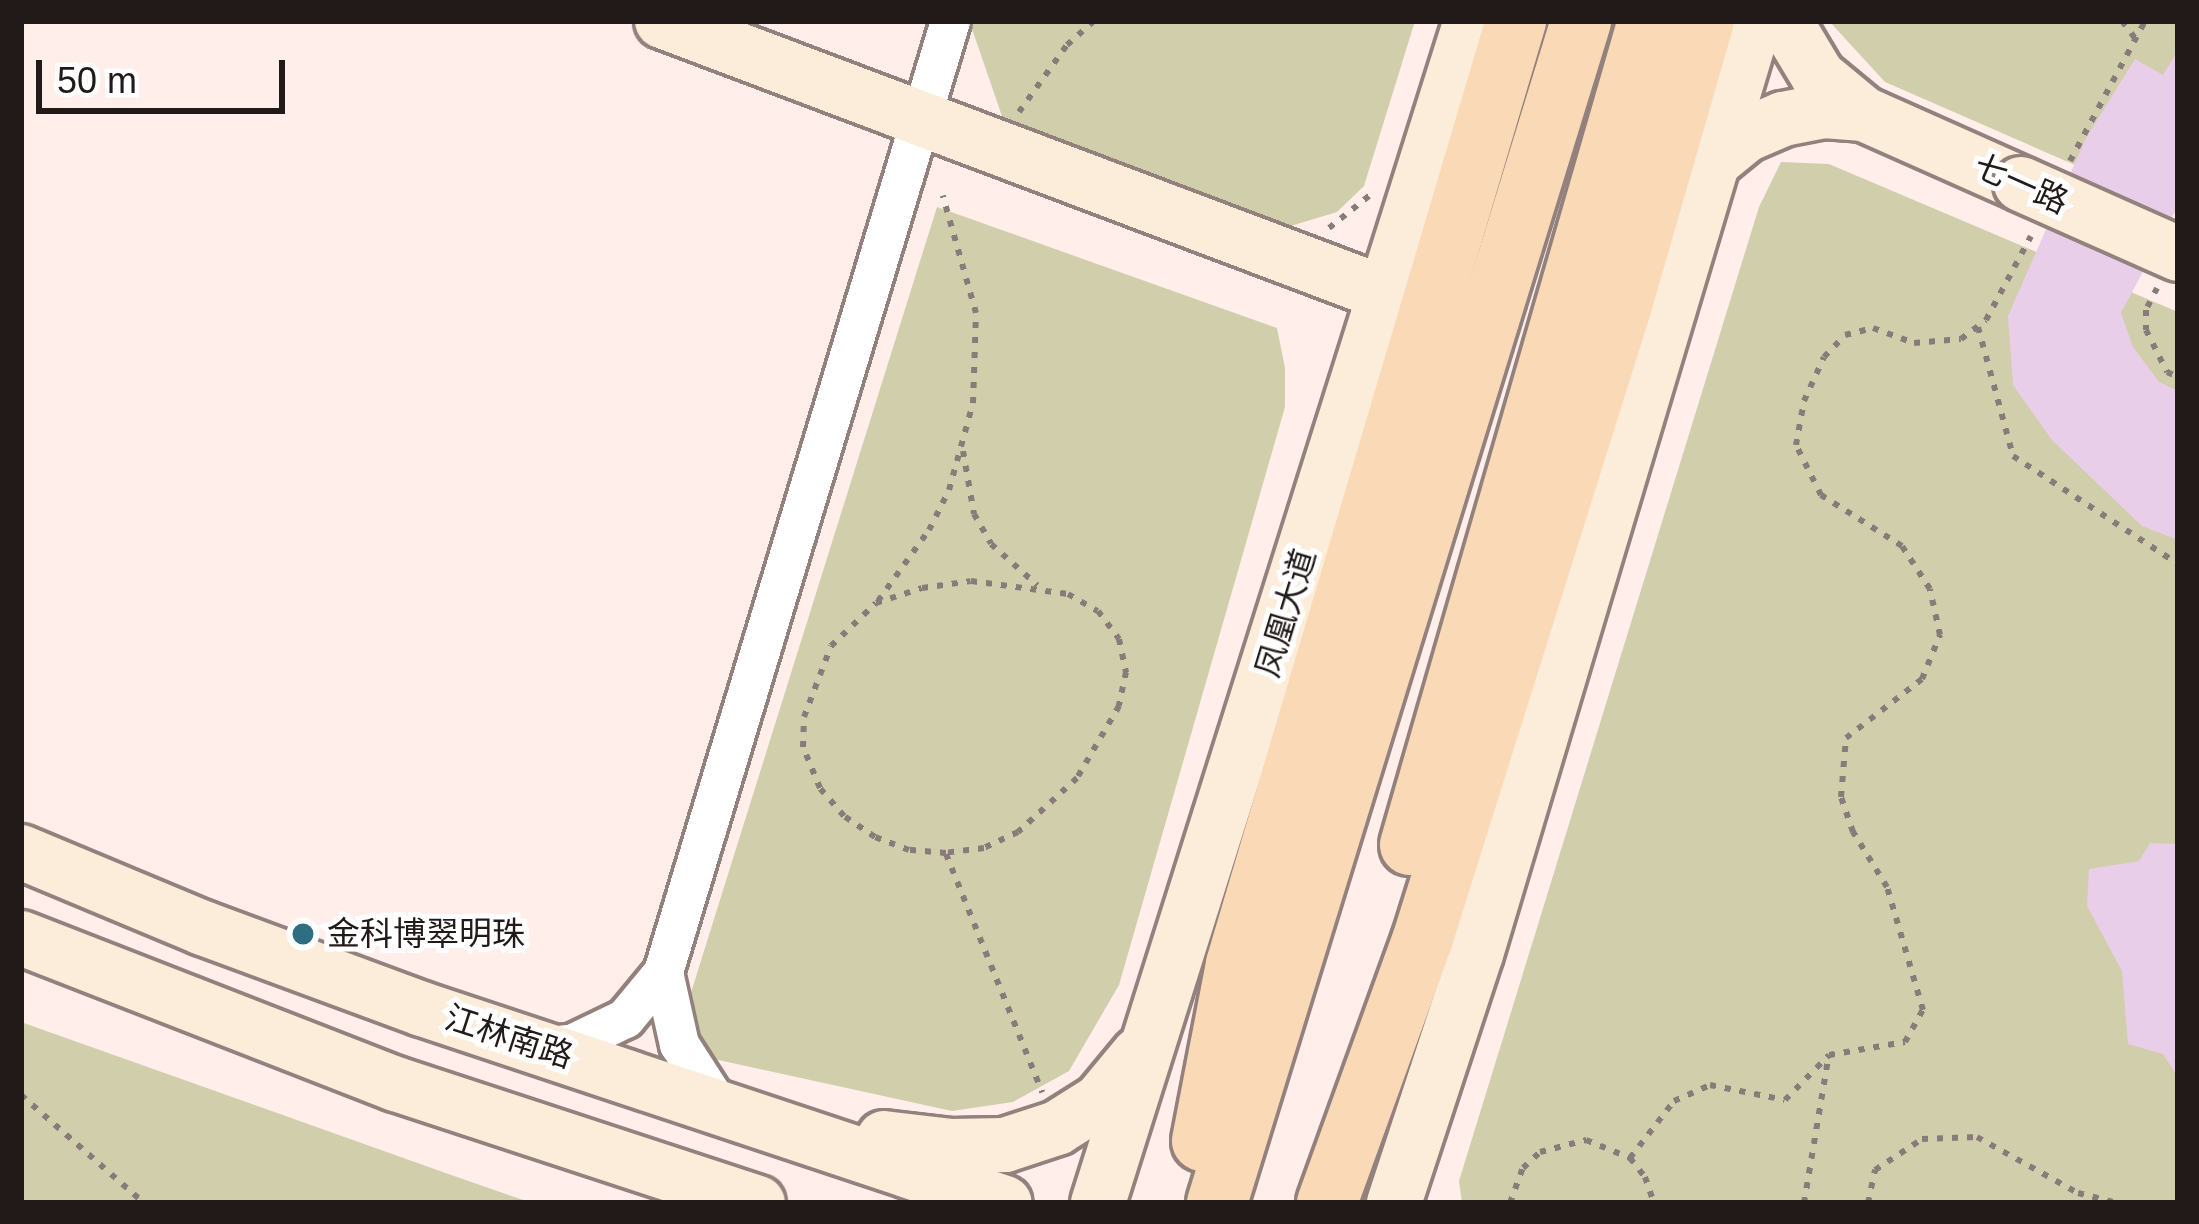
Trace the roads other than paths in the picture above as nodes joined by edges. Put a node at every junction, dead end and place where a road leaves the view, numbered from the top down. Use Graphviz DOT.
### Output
graph roads {
  1 [pos="662,21"];
  2 [pos="950,21"];
  3 [pos="1471,21"];
  4 [pos="1516,21"];
  5 [pos="1581,21"];
  6 [pos="1648,21"];
  7 [pos="1704,21"];
  8 [pos="1755,21"];
  9 [pos="1785,21"];
  10 [pos="1864,114"];
  11 [pos="920,118"];
  12 [pos="1714,160"];
  13 [pos="2170,264"];
  14 [pos="1386,294"];
  15 [pos="21,852"];
  16 [pos="21,938"];
  17 [pos="663,972"];
  18 [pos="1157,1020"];
  19 [pos="540,1047"];
  20 [pos="719,1106"];
  21 [pos="780,1126"];
  22 [pos="1417,1137"];
  23 [pos="758,1203"];
  24 [pos="1005,1203"];
  25 [pos="1098,1203"];
  26 [pos="1190,1203"];
  27 [pos="1217,1203"];
  28 [pos="1307,1203"];
  29 [pos="1327,1203"];
  30 [pos="1394,1203"];
  31 [pos="1421,1203"];
  1 -- 11 [label="main road"];
  2 -- 11 [label="street"];
  3 -- 14 [label="main road, 凤凰大道"];
  4 -- 26 [label="main road"];
  5 -- 27 [label="main road"];
  6 -- 28 [label="main road"];
  7 -- 29 [label="main road"];
  8 -- 12 [label="main road"];
  9 -- 10 [label="main road"];
  10 -- 12 [label="main road"];
  10 -- 13 [label="main road, 七一路, bridge"];
  11 -- 14 [label="main road"];
  11 -- 17 [label="street"];
  12 -- 22 [label="main road"];
  14 -- 18 [label="main road, 凤凰大道"];
  15 -- 19 [label="main road, 江林南路"];
  16 -- 23 [label="main road"];
  17 -- 19 [label="street"];
  17 -- 20 [label="street"];
  18 -- 21 [label="main road"];
  18 -- 25 [label="main road, 凤凰大道"];
  19 -- 20 [label="main road, 江林南路"];
  20 -- 21 [label="main road, 江林南路"];
  21 -- 24 [label="main road, 江林南路"];
  22 -- 30 [label="main road"];
  22 -- 31 [label="main road"];
}
